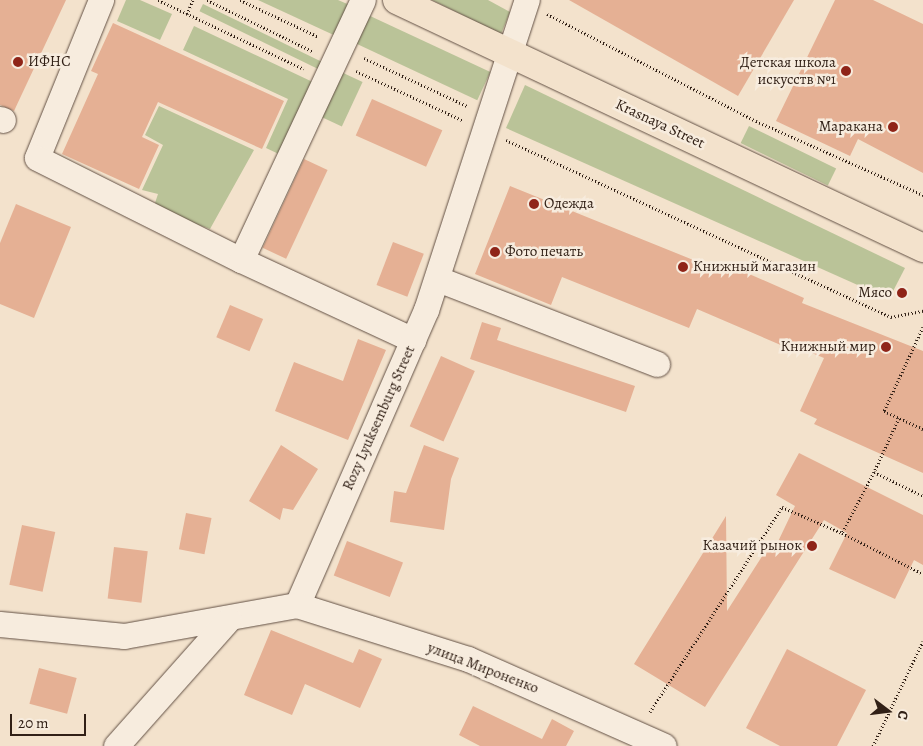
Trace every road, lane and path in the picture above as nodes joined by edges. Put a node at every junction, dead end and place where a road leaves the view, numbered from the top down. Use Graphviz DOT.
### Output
graph roads {
  1 [pos="101,0"];
  2 [pos="158,0"];
  3 [pos="193,0"];
  4 [pos="363,0"];
  5 [pos="397,0"];
  6 [pos="526,2"];
  7 [pos="187,14"];
  8 [pos="507,52"];
  9 [pos="327,79"];
  10 [pos="483,129"];
  11 [pos="923,195"];
  12 [pos="923,248"];
  13 [pos="241,260"];
  14 [pos="438,279"];
  15 [pos="923,311"];
  16 [pos="923,327"];
  17 [pos="413,340"];
  18 [pos="657,364"];
  19 [pos="899,418"];
  20 [pos="923,429"];
  21 [pos="874,472"];
  22 [pos="923,496"];
  23 [pos="842,533"];
  24 [pos="923,574"];
  25 [pos="297,605"];
  26 [pos="228,620"];
  27 [pos="0,624"];
  28 [pos="923,642"];
  29 [pos="637,731"];
  30 [pos="116,746"];
  31 [pos="664,746"];
  32 [pos="873,746"];
  1 -- 13 [label="street"];
  2 -- 7 [label="path"];
  3 -- 7 [label="path"];
  4 -- 9 [label="street"];
  5 -- 8 [label="main road, Krasnaya Street"];
  6 -- 8 [label="street, Rozy Lyuksemburg Street"];
  6 -- 11 [label="path"];
  7 -- 9 [label="path"];
  8 -- 10 [label="street, Rozy Lyuksemburg Street"];
  8 -- 12 [label="main road, Krasnaya Street"];
  9 -- 13 [label="street"];
  10 -- 14 [label="street, Rozy Lyuksemburg Street"];
  10 -- 15 [label="path"];
  13 -- 17 [label="street"];
  14 -- 17 [label="street, Rozy Lyuksemburg Street"];
  14 -- 18 [label="street"];
  16 -- 19 [label="path"];
  17 -- 25 [label="street, Rozy Lyuksemburg Street"];
  19 -- 20 [label="path"];
  19 -- 21 [label="path"];
  21 -- 22 [label="path"];
  21 -- 23 [label="path"];
  23 -- 24 [label="path"];
  23 -- 29 [label="path"];
  25 -- 26 [label="street"];
  25 -- 29 [label="street, улица Мироненко"];
  26 -- 27 [label="street"];
  26 -- 30 [label="street"];
  28 -- 32 [label="path"];
  29 -- 31 [label="street, улица Мироненко"];
}
